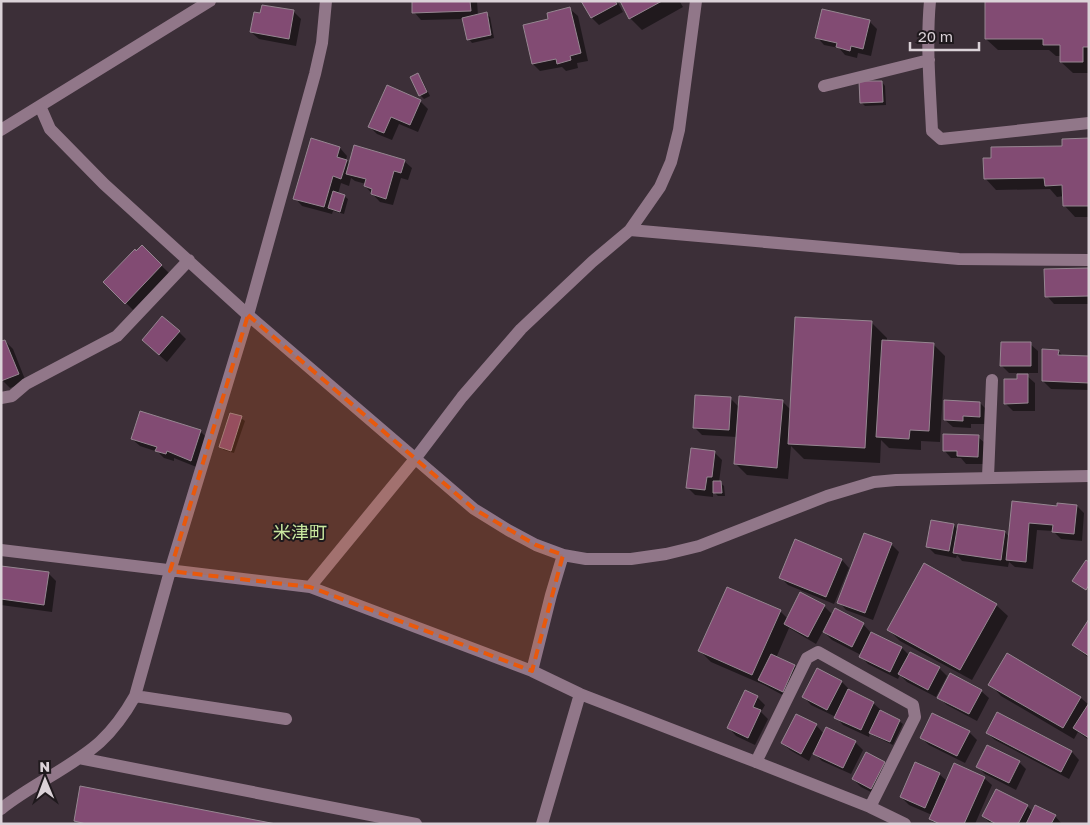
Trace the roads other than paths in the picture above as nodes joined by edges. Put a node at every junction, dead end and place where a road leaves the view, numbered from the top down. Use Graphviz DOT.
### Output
graph roads {
  1 [pos="210,1"];
  2 [pos="326,1"];
  3 [pos="696,1"];
  4 [pos="930,1"];
  5 [pos="929,60"];
  6 [pos="824,86"];
  7 [pos="40,106"];
  8 [pos="1089,123"];
  9 [pos="1,130"];
  10 [pos="630,230"];
  11 [pos="189,260"];
  12 [pos="1089,260"];
  13 [pos="248,315"];
  14 [pos="992,380"];
  15 [pos="1,398"];
  16 [pos="415,459"];
  17 [pos="1089,476"];
  18 [pos="988,477"];
  19 [pos="1,550"];
  20 [pos="563,554"];
  21 [pos="170,571"];
  22 [pos="310,587"];
  23 [pos="532,671"];
  24 [pos="580,694"];
  25 [pos="135,696"];
  26 [pos="286,719"];
  27 [pos="79,758"];
  28 [pos="756,762"];
  29 [pos="870,807"];
  30 [pos="1,809"];
  31 [pos="416,824"];
  32 [pos="542,824"];
  33 [pos="905,824"];
  1 -- 7 [label="street"];
  2 -- 13 [label="street"];
  3 -- 10 [label="street"];
  4 -- 5 [label="street"];
  5 -- 6 [label="street"];
  5 -- 8 [label="street"];
  7 -- 9 [label="street"];
  7 -- 11 [label="street"];
  10 -- 12 [label="street"];
  10 -- 16 [label="street"];
  11 -- 13 [label="street"];
  11 -- 15 [label="street"];
  13 -- 16 [label="street"];
  13 -- 21 [label="street"];
  14 -- 18 [label="street"];
  16 -- 20 [label="street"];
  16 -- 22 [label="street"];
  17 -- 18 [label="street"];
  18 -- 20 [label="street"];
  19 -- 21 [label="street"];
  20 -- 23 [label="street"];
  21 -- 22 [label="street"];
  21 -- 25 [label="street"];
  22 -- 23 [label="street"];
  23 -- 24 [label="street"];
  24 -- 28 [label="street"];
  24 -- 32 [label="street"];
  25 -- 26 [label="street"];
  25 -- 27 [label="street"];
  27 -- 30 [label="street"];
  27 -- 31 [label="street"];
  28 -- 29 [label="street"];
  28 -- 29 [label="street"];
  29 -- 33 [label="street"];
}
